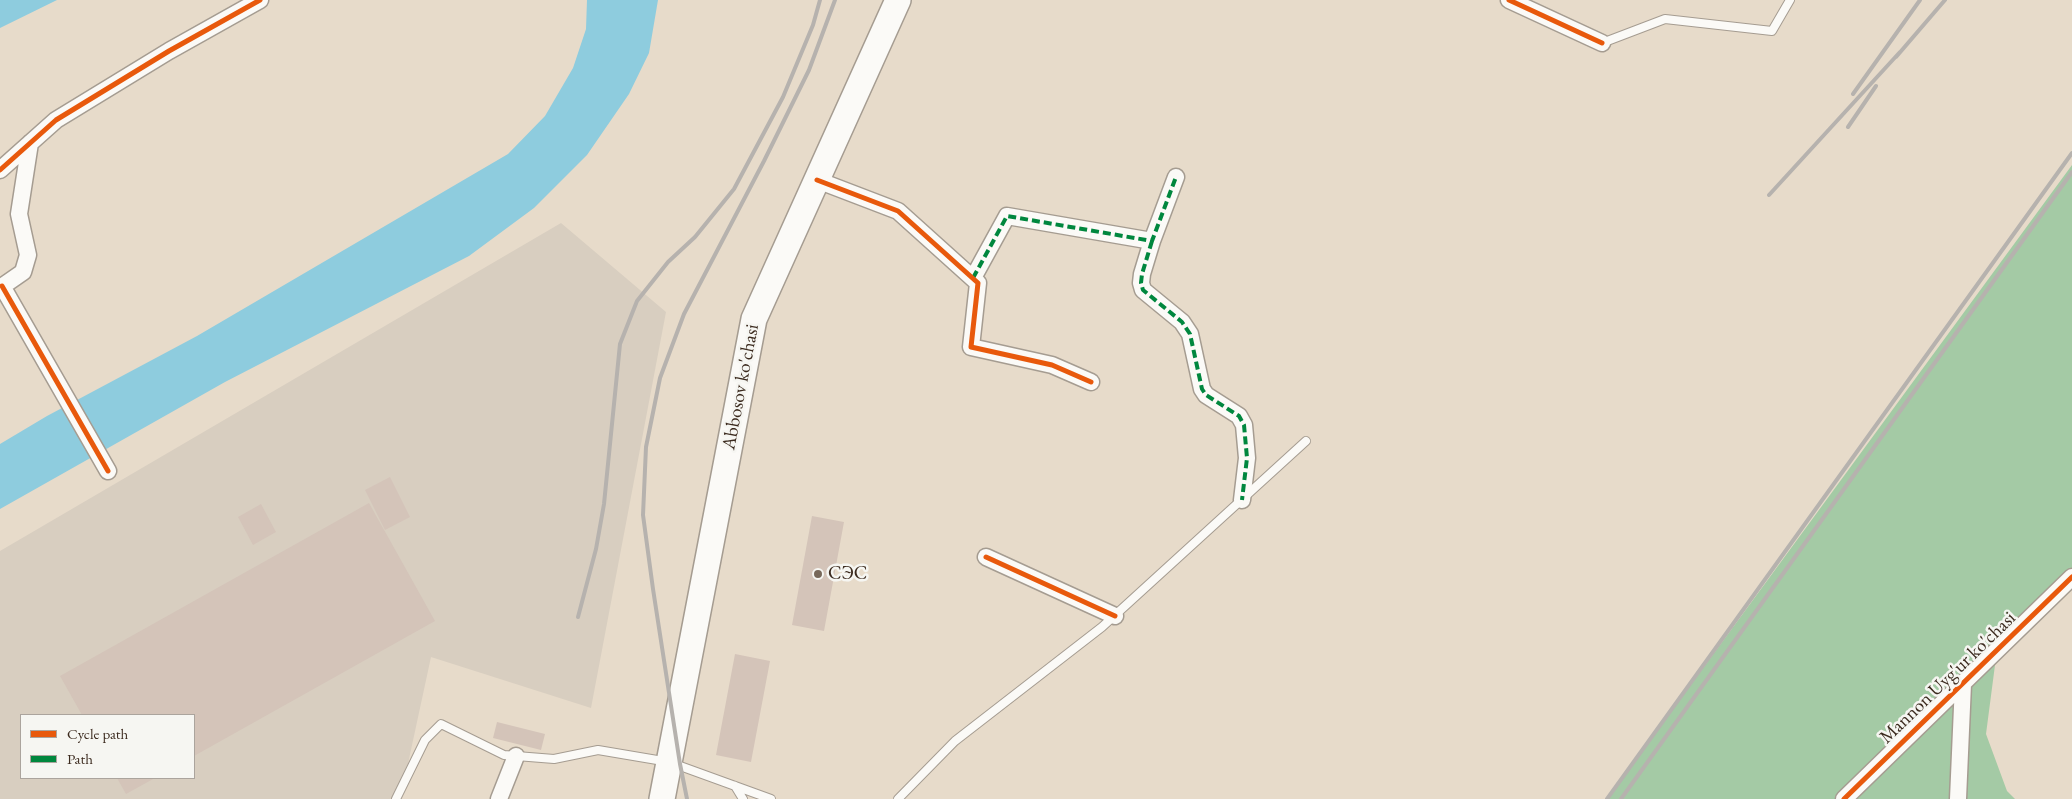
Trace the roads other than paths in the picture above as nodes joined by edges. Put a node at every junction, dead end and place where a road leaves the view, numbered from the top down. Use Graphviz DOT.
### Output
graph roads {
  1 [pos="260,0"];
  2 [pos="898,0"];
  3 [pos="1509,0"];
  4 [pos="1790,0"];
  5 [pos="1602,43"];
  6 [pos="30,143"];
  7 [pos="0,170"];
  8 [pos="1176,178"];
  9 [pos="817,180"];
  10 [pos="1152,241"];
  11 [pos="973,278"];
  12 [pos="1,287"];
  13 [pos="1091,382"];
  14 [pos="1306,441"];
  15 [pos="108,471"];
  16 [pos="1242,500"];
  17 [pos="986,557"];
  18 [pos="2072,577"];
  19 [pos="1115,616"];
  20 [pos="1963,684"];
  21 [pos="516,756"];
  22 [pos="669,762"];
  23 [pos="735,786"];
  24 [pos="396,799"];
  25 [pos="499,799"];
  26 [pos="662,799"];
  27 [pos="743,799"];
  28 [pos="771,799"];
  29 [pos="898,799"];
  30 [pos="1844,799"];
  31 [pos="1958,799"];
  1 -- 6 [label="street"];
  2 -- 9 [label="main road, Abbosov ko'chasi"];
  3 -- 5 [label="street"];
  4 -- 5 [label="lane"];
  6 -- 7 [label="street"];
  6 -- 12 [label="street"];
  8 -- 10 [label="street"];
  9 -- 11 [label="street"];
  9 -- 22 [label="main road, Abbosov ko'chasi"];
  10 -- 11 [label="street"];
  10 -- 16 [label="street"];
  11 -- 13 [label="street"];
  12 -- 15 [label="street"];
  14 -- 16 [label="lane"];
  16 -- 19 [label="lane"];
  17 -- 19 [label="street"];
  18 -- 20 [label="street, Mannon Uyg'ur ko'chasi"];
  19 -- 29 [label="lane"];
  20 -- 30 [label="street, Mannon Uyg'ur ko'chasi"];
  20 -- 31 [label="street"];
  21 -- 22 [label="lane"];
  21 -- 24 [label="lane"];
  21 -- 25 [label="street"];
  22 -- 23 [label="lane"];
  22 -- 26 [label="main road, Abbosov ko'chasi"];
  23 -- 27 [label="lane"];
  23 -- 28 [label="lane"];
}
